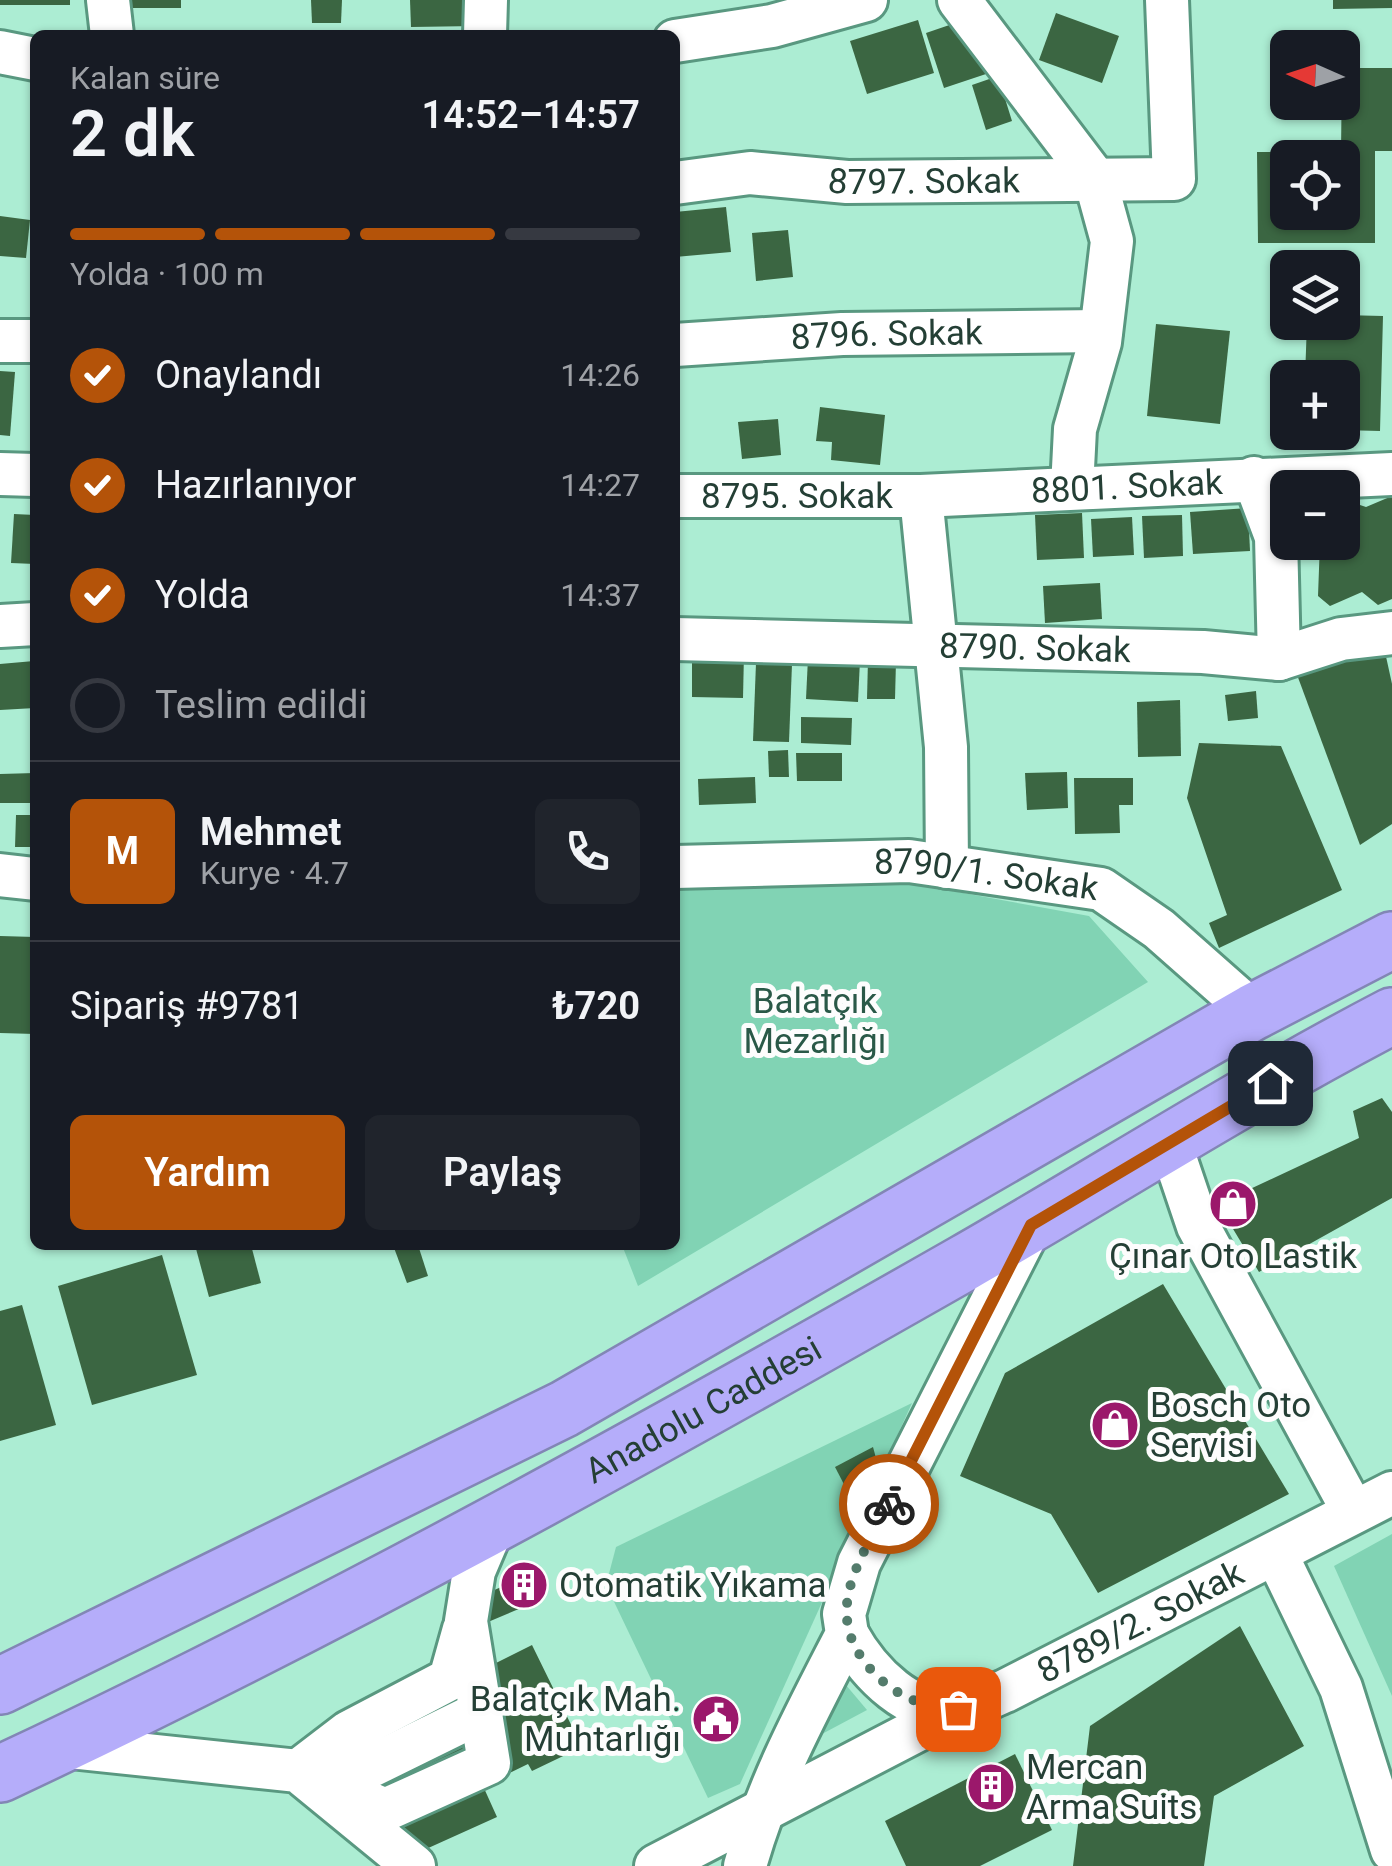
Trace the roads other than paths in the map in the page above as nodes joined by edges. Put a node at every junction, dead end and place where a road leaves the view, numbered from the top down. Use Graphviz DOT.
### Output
graph roads {
  1 [pos="108,0"];
  2 [pos="486,0"];
  3 [pos="866,0"];
  4 [pos="960,0"];
  5 [pos="1166,0"];
  6 [pos="111,30"];
  7 [pos="485,30"];
  8 [pos="680,40"];
  9 [pos="0,52"];
  10 [pos="30,58"];
  11 [pos="1095,179"];
  12 [pos="680,183"];
  13 [pos="1102,331"];
  14 [pos="0,341"];
  15 [pos="30,341"];
  16 [pos="680,345"];
  17 [pos="0,474"];
  18 [pos="1392,474"];
  19 [pos="30,475"];
  20 [pos="1254,478"];
  21 [pos="1072,488"];
  22 [pos="680,496"];
  23 [pos="921,496"];
  24 [pos="30,624"];
  25 [pos="0,626"];
  26 [pos="1392,633"];
  27 [pos="680,639"];
  28 [pos="936,645"];
  29 [pos="1278,658"];
  30 [pos="680,867"];
  31 [pos="946,867"];
  32 [pos="0,875"];
  33 [pos="30,878"];
  34 [pos="1392,940"];
  35 [pos="1253,1012"];
  36 [pos="1392,1016"];
  37 [pos="1170,1142"];
  38 [pos="1031,1225"];
  39 [pos="1392,1494"];
  40 [pos="1353,1511"];
  41 [pos="494,1524"];
  42 [pos="1276,1554"];
  43 [pos="466,1621"];
  44 [pos="847,1634"];
  45 [pos="0,1686"];
  46 [pos="958,1709"];
  47 [pos="61,1746"];
  48 [pos="298,1771"];
  49 [pos="0,1774"];
  50 [pos="760,1812"];
  51 [pos="1392,1850"];
  52 [pos="414,1866"];
  53 [pos="656,1866"];
  54 [pos="745,1866"];
  1 -- 6 [label="street"];
  2 -- 7 [label="street"];
  3 -- 8 [label="street"];
  4 -- 11 [label="street"];
  5 -- 11 [label="street, 8797. Sokak"];
  9 -- 10 [label="street"];
  11 -- 12 [label="street, 8797. Sokak"];
  11 -- 13 [label="street"];
  13 -- 16 [label="street, 8796. Sokak"];
  13 -- 21 [label="street"];
  14 -- 15 [label="street"];
  17 -- 19 [label="street"];
  18 -- 20 [label="street, 8801. Sokak"];
  20 -- 21 [label="street, 8801. Sokak"];
  20 -- 29 [label="street"];
  21 -- 23 [label="street, 8801. Sokak"];
  22 -- 23 [label="street, 8795. Sokak"];
  23 -- 28 [label="street"];
  24 -- 25 [label="street"];
  26 -- 29 [label="street, 8790. Sokak"];
  27 -- 28 [label="street, 8790. Sokak"];
  28 -- 29 [label="street, 8790. Sokak"];
  28 -- 31 [label="street"];
  30 -- 31 [label="street, 8790/1. Sokak"];
  31 -- 35 [label="street, 8790/1. Sokak"];
  32 -- 33 [label="street"];
  34 -- 35 [label="highway, Anadolu Caddesi"];
  35 -- 45 [label="highway, Anadolu Caddesi"];
  36 -- 37 [label="highway, Anadolu Caddesi"];
  37 -- 38 [label="highway, Anadolu Caddesi"];
  37 -- 40 [label="street"];
  38 -- 41 [label="highway, Anadolu Caddesi"];
  38 -- 44 [label="street"];
  39 -- 40 [label="street, 8789/2. Sokak"];
  40 -- 42 [label="street, 8789/2. Sokak"];
  41 -- 43 [label="street"];
  41 -- 47 [label="highway, Anadolu Caddesi"];
  42 -- 46 [label="street, 8789/2. Sokak"];
  42 -- 51 [label="street"];
  43 -- 48 [label="street"];
  43 -- 48 [label="street"];
  44 -- 46 [label="street"];
  44 -- 50 [label="street"];
  46 -- 50 [label="street, 8789/2. Sokak"];
  47 -- 48 [label="street"];
  47 -- 49 [label="highway, Anadolu Caddesi"];
  48 -- 52 [label="street"];
  50 -- 53 [label="street, 8789/2. Sokak"];
  50 -- 54 [label="street"];
}
